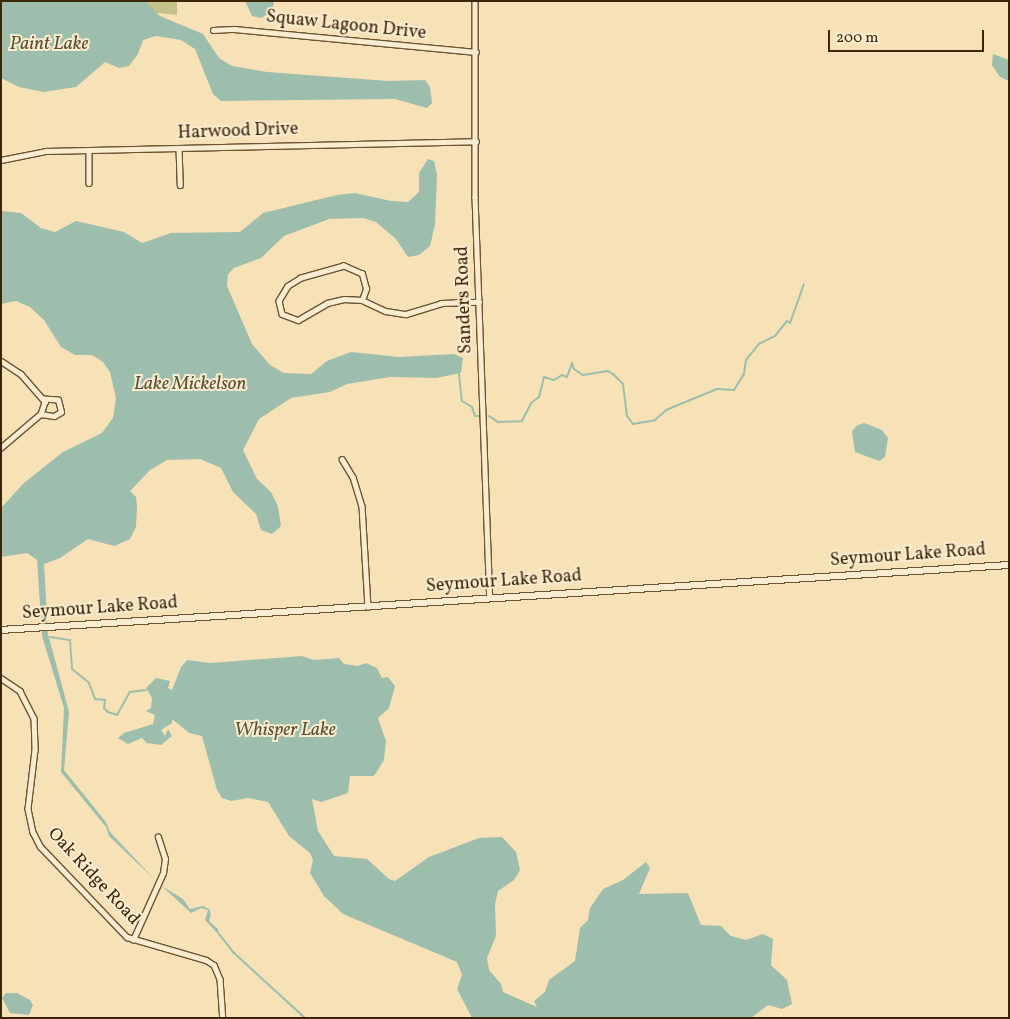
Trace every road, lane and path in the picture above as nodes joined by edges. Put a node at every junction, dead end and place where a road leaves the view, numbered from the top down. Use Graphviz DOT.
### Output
graph roads {
  1 [pos="475,1"];
  2 [pos="213,30"];
  3 [pos="476,52"];
  4 [pos="476,141"];
  5 [pos="179,148"];
  6 [pos="89,150"];
  7 [pos="2,158"];
  8 [pos="89,183"];
  9 [pos="180,185"];
  10 [pos="362,300"];
  11 [pos="479,302"];
  12 [pos="1,361"];
  13 [pos="44,399"];
  14 [pos="41,414"];
  15 [pos="1,448"];
  16 [pos="342,459"];
  17 [pos="1009,565"];
  18 [pos="490,598"];
  19 [pos="368,606"];
  20 [pos="1,630"];
  21 [pos="1,678"];
  22 [pos="158,837"];
  23 [pos="134,940"];
  24 [pos="223,1018"];
  1 -- 3 [label="street, Sanders Road"];
  2 -- 3 [label="street, Squaw Lagoon Drive"];
  3 -- 4 [label="street, Sanders Road"];
  4 -- 5 [label="street, Harwood Drive"];
  4 -- 11 [label="street, Sanders Road"];
  5 -- 6 [label="street, Harwood Drive"];
  5 -- 9 [label="street"];
  6 -- 7 [label="street, Harwood Drive"];
  6 -- 8 [label="street"];
  10 -- 10 [label="street"];
  10 -- 11 [label="street"];
  11 -- 18 [label="street, Sanders Road"];
  12 -- 13 [label="street"];
  13 -- 14 [label="street"];
  13 -- 14 [label="street"];
  14 -- 15 [label="street"];
  16 -- 19 [label="street"];
  17 -- 18 [label="street, Seymour Lake Road"];
  18 -- 19 [label="street, Seymour Lake Road"];
  19 -- 20 [label="street, Seymour Lake Road"];
  21 -- 23 [label="street, Oak Ridge Road"];
  22 -- 23 [label="street"];
  23 -- 24 [label="street, Oak Ridge Road"];
}
